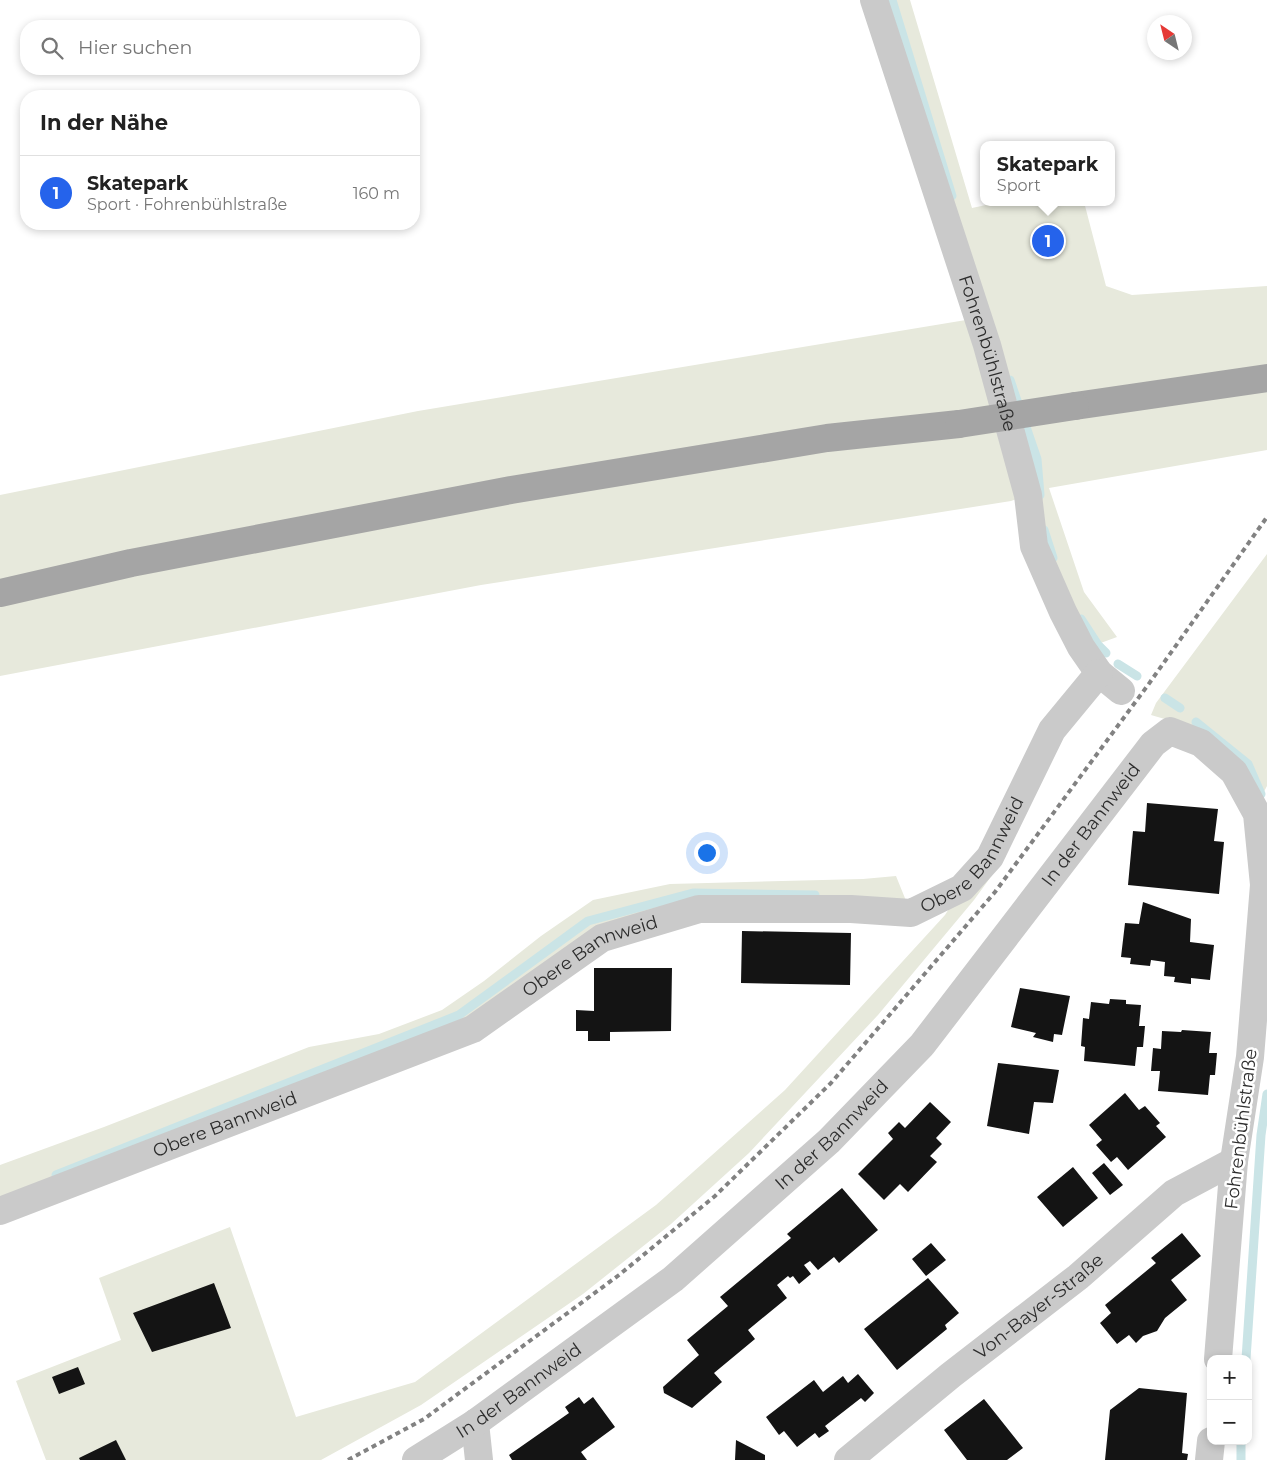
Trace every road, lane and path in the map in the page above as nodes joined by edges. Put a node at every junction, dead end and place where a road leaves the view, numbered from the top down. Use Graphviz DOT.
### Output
graph roads {
  1 [pos="874,0"];
  2 [pos="1267,378"];
  3 [pos="0,593"];
  4 [pos="1099,673"];
  5 [pos="1121,692"];
  6 [pos="1170,731"];
  7 [pos="1234,1161"];
  8 [pos="0,1211"];
  9 [pos="1218,1355"];
  10 [pos="475,1423"];
  11 [pos="1211,1445"];
  12 [pos="416,1460"];
  13 [pos="479,1460"];
  14 [pos="848,1460"];
  15 [pos="1210,1460"];
  1 -- 4 [label="street, Fohrenbühlstraße"];
  2 -- 3 [label="main road, bridge"];
  4 -- 5 [label="street, Fohrenbühlstraße"];
  4 -- 8 [label="street, Obere Bannweid"];
  6 -- 7 [label="street, Fohrenbühlstraße"];
  6 -- 10 [label="street, In der Bannweid"];
  7 -- 9 [label="street, Fohrenbühlstraße"];
  7 -- 14 [label="street, Von-Bayer-Straße"];
  10 -- 12 [label="street, In der Bannweid"];
  10 -- 13 [label="street"];
  11 -- 15 [label="street"];
}
